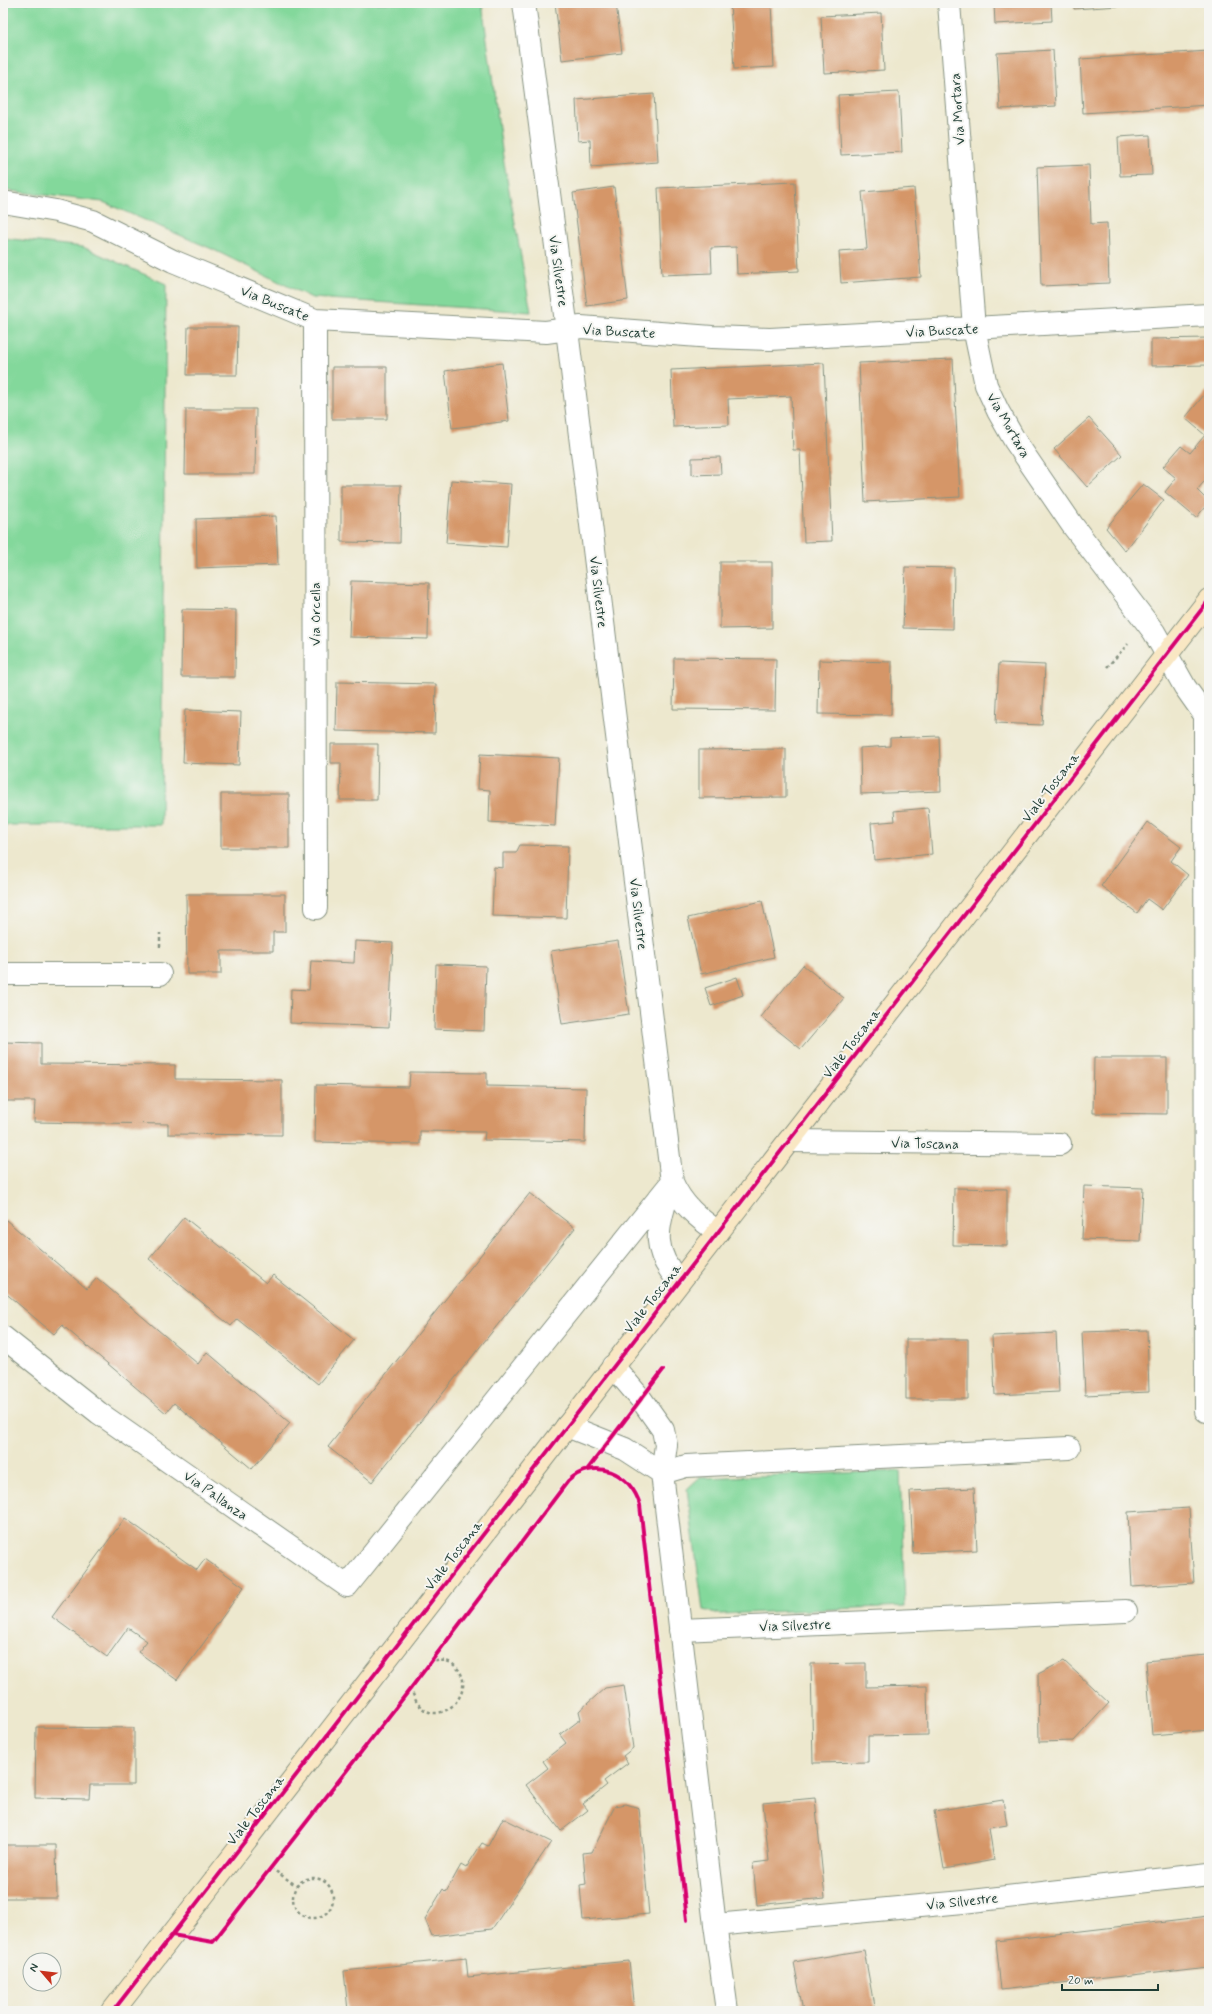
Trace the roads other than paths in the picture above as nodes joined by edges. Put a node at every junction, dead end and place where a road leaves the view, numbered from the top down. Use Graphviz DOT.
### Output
graph roads {
  1 [pos="524,3"];
  2 [pos="949,3"];
  3 [pos="3,202"];
  4 [pos="1209,316"];
  5 [pos="315,320"];
  6 [pos="974,328"];
  7 [pos="567,330"];
  8 [pos="1209,600"];
  9 [pos="1166,654"];
  10 [pos="1207,719"];
  11 [pos="316,908"];
  12 [pos="3,974"];
  13 [pos="160,974"];
  14 [pos="789,1141"];
  15 [pos="1060,1144"];
  16 [pos="672,1182"];
  17 [pos="718,1232"];
  18 [pos="679,1281"];
  19 [pos="3,1337"];
  20 [pos="613,1366"];
  21 [pos="1206,1411"];
  22 [pos="567,1426"];
  23 [pos="1069,1448"];
  24 [pos="662,1473"];
  25 [pos="1126,1611"];
  26 [pos="680,1630"];
  27 [pos="1209,1874"];
  28 [pos="715,1925"];
  29 [pos="113,2011"];
  30 [pos="727,2011"];
  1 -- 7 [label="street, Via Silvestre"];
  2 -- 6 [label="street, Via Mortara"];
  3 -- 5 [label="street, Via Buscate"];
  4 -- 6 [label="street, Via Buscate"];
  5 -- 7 [label="street, Via Buscate"];
  5 -- 11 [label="street, Via Orcella"];
  6 -- 7 [label="street, Via Buscate"];
  6 -- 9 [label="street, Via Mortara"];
  7 -- 16 [label="street, Via Silvestre"];
  8 -- 9 [label="street, Viale Toscana"];
  9 -- 10 [label="street, Via Mortara"];
  9 -- 14 [label="street, Viale Toscana"];
  10 -- 21 [label="street"];
  12 -- 13 [label="street"];
  14 -- 15 [label="street, Via Toscana"];
  14 -- 17 [label="street, Viale Toscana"];
  16 -- 17 [label="street, Via Silvestre"];
  16 -- 18 [label="street, Via Silvestre"];
  16 -- 19 [label="street, Via Pallanza"];
  17 -- 18 [label="street, Viale Toscana"];
  18 -- 20 [label="street, Viale Toscana"];
  20 -- 22 [label="street, Viale Toscana"];
  20 -- 24 [label="street"];
  22 -- 24 [label="street"];
  22 -- 29 [label="street, Viale Toscana"];
  23 -- 24 [label="street"];
  24 -- 26 [label="street"];
  25 -- 26 [label="street, Via Silvestre"];
  26 -- 28 [label="street"];
  27 -- 28 [label="street, Via Silvestre"];
  28 -- 30 [label="street"];
}
